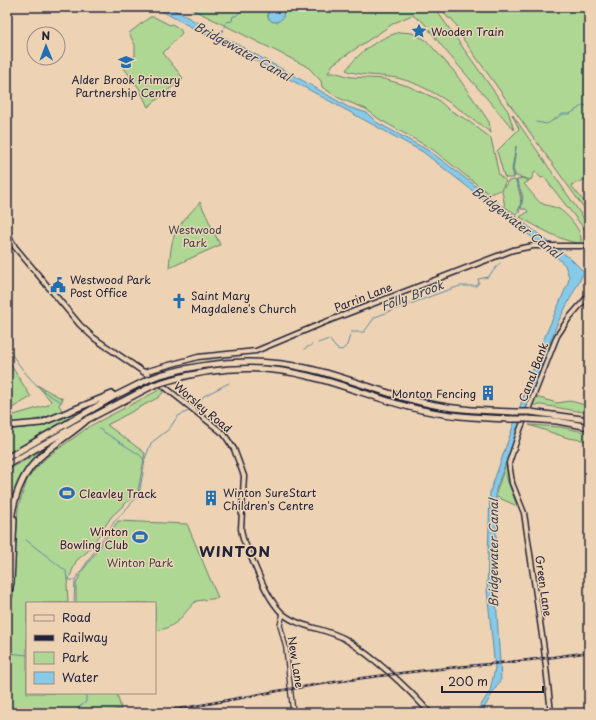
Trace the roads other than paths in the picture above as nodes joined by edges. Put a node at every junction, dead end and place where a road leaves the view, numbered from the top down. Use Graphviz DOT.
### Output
graph roads {
  1 [pos="7,233"];
  2 [pos="589,246"];
  3 [pos="589,295"];
  4 [pos="144,372"];
  5 [pos="132,387"];
  6 [pos="88,419"];
  7 [pos="589,420"];
  8 [pos="7,426"];
  9 [pos="589,427"];
  10 [pos="7,458"];
  11 [pos="509,463"];
  12 [pos="7,465"];
  13 [pos="14,502"];
  14 [pos="7,563"];
  15 [pos="7,602"];
  16 [pos="284,614"];
  17 [pos="293,713"];
  18 [pos="430,713"];
  19 [pos="551,713"];
  1 -- 4 [label="main road, Worsley Road"];
  2 -- 4 [label="main road, Parrin Lane"];
  3 -- 11 [label="main road, Canal Bank"];
  4 -- 16 [label="main road, Worsley Road"];
  5 -- 7 [label="highway, bridge"];
  5 -- 8 [label="highway"];
  5 -- 10 [label="highway"];
  6 -- 9 [label="highway, bridge"];
  6 -- 12 [label="highway"];
  6 -- 13 [label="highway"];
  11 -- 19 [label="main road, Green Lane"];
  13 -- 14 [label="highway"];
  13 -- 15 [label="highway"];
  16 -- 17 [label="street, New Lane"];
  16 -- 18 [label="main road, Worsley Road"];
}
